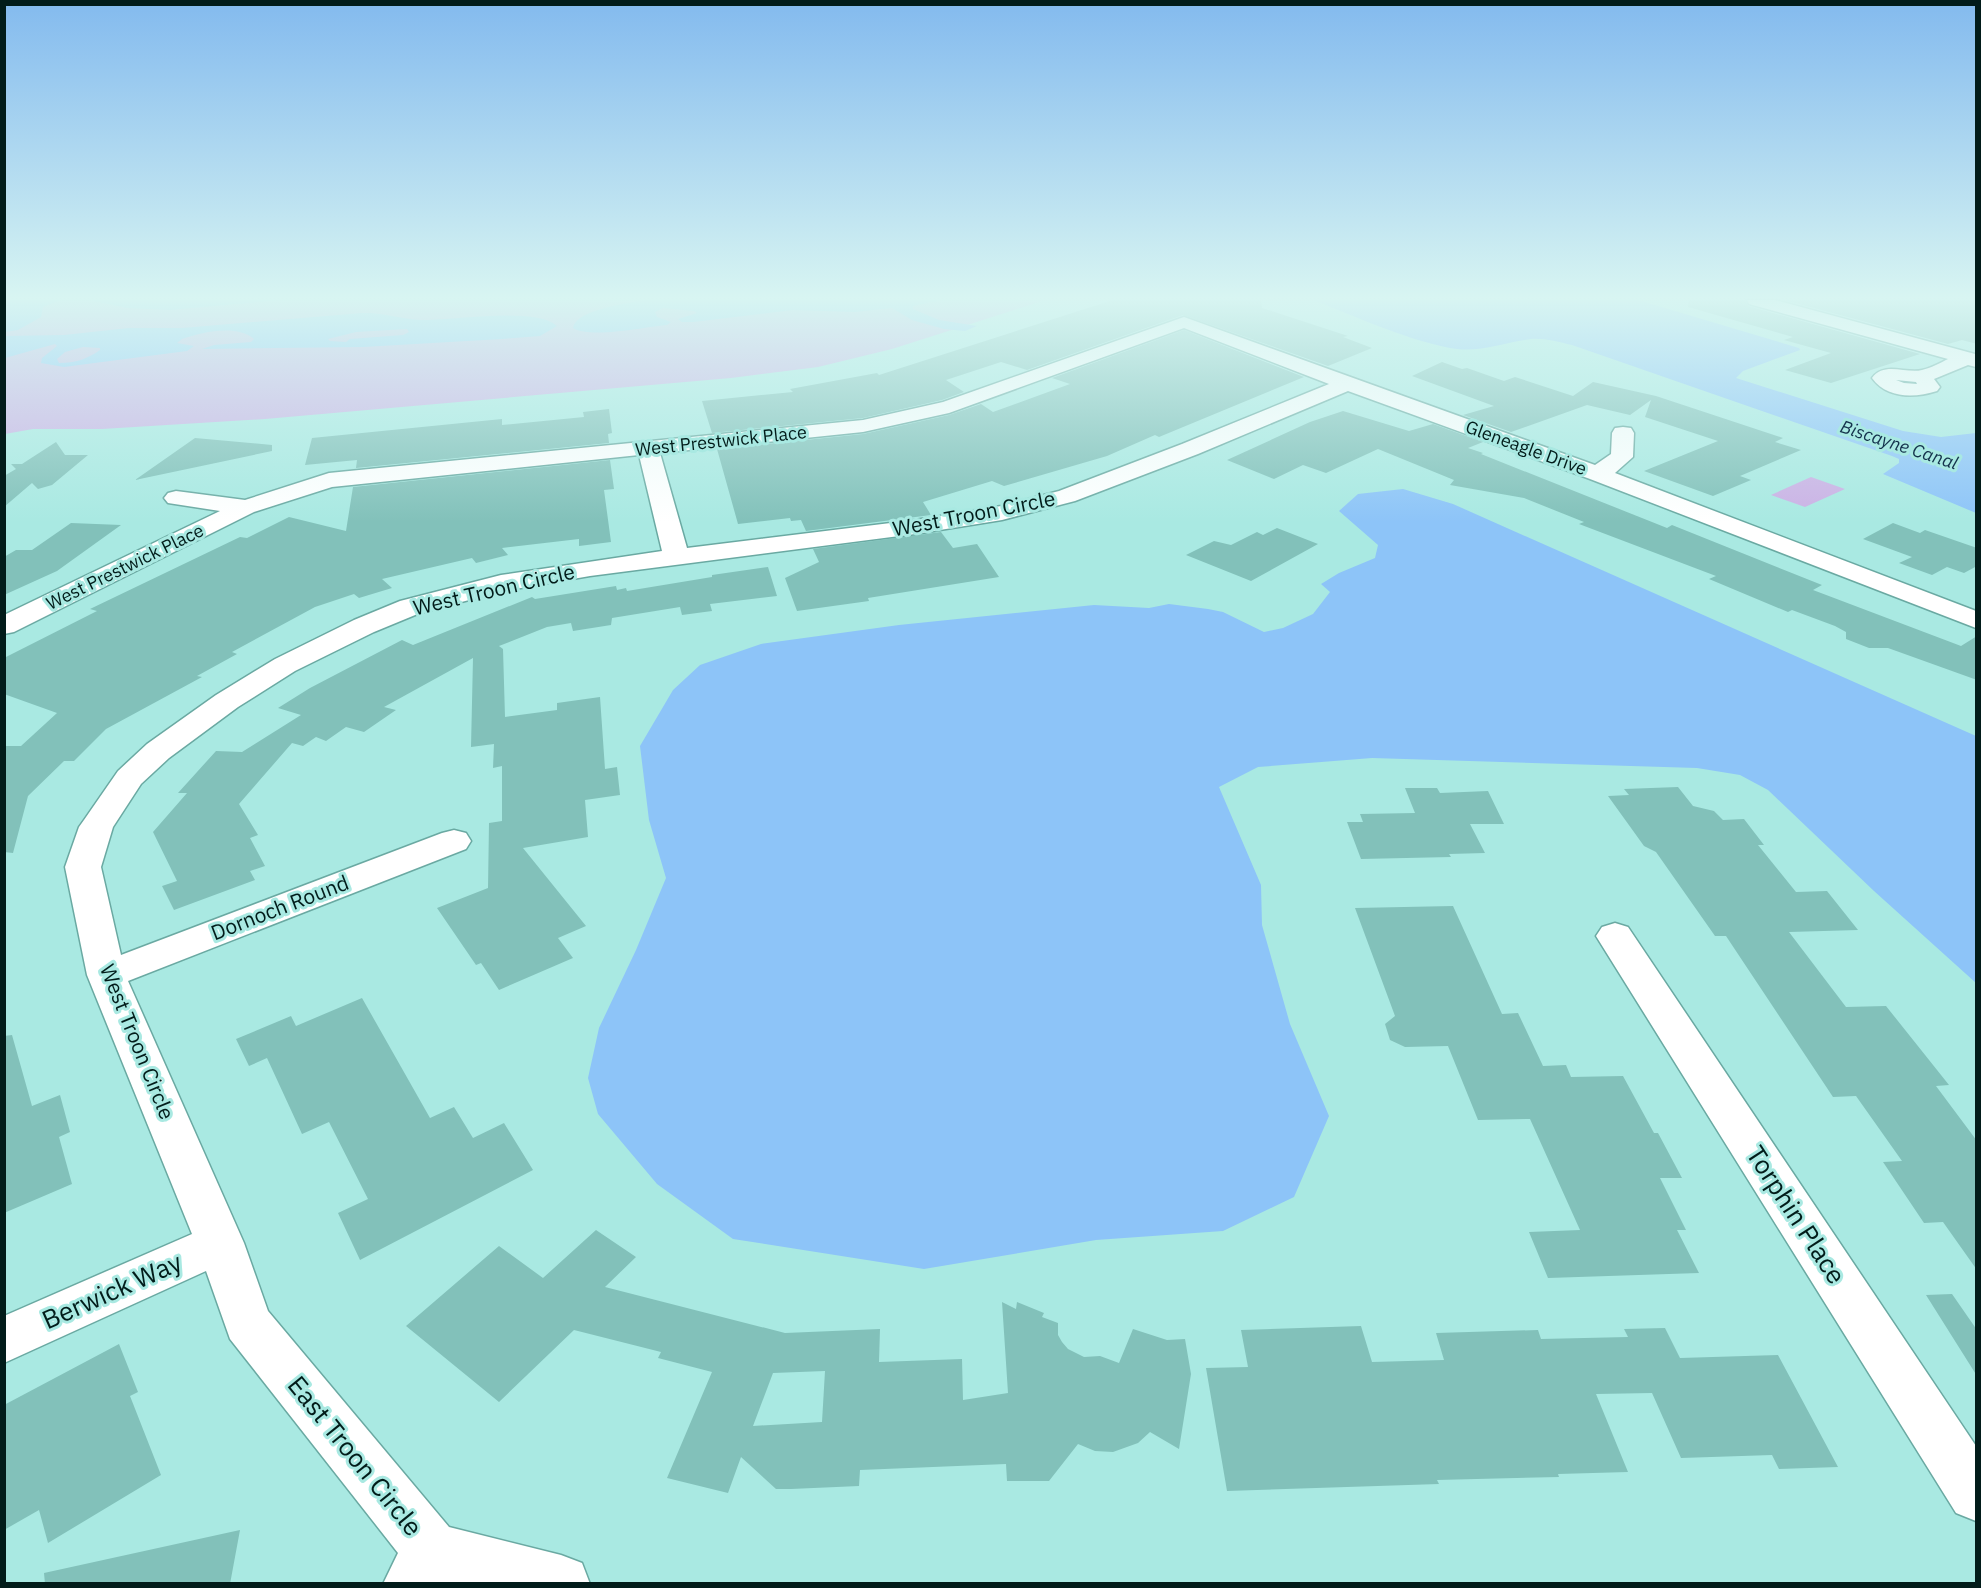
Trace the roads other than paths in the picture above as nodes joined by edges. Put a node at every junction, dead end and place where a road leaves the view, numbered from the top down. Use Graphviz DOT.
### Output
graph roads {
  1 [pos="1040,374"];
  2 [pos="1321,374"];
  3 [pos="1931,374"];
  4 [pos="1922,377"];
  5 [pos="1347,384"];
  6 [pos="1623,433"];
  7 [pos="648,449"];
  8 [pos="1598,474"];
  9 [pos="176,498"];
  10 [pos="246,507"];
  11 [pos="676,556"];
  12 [pos="1977,620"];
  13 [pos="4,627"];
  14 [pos="454,841"];
  15 [pos="1615,936"];
  16 [pos="106,975"];
  17 [pos="220,1243"];
  18 [pos="4,1340"];
  19 [pos="1977,1494"];
  20 [pos="422,1567"];
  21 [pos="561,1584"];
  1 -- 7 [label="street, West Prestwick Place"];
  2 -- 5 [label="street, Gleneagle Drive"];
  3 -- 4 [label="street"];
  5 -- 8 [label="street, Gleneagle Drive"];
  5 -- 11 [label="street, West Troon Circle"];
  6 -- 8 [label="street, Gleneagle Drive"];
  7 -- 10 [label="street, West Prestwick Place"];
  7 -- 11 [label="street"];
  8 -- 12 [label="street, Gleneagle Drive"];
  9 -- 10 [label="street, West Prestwick Place"];
  10 -- 13 [label="street, West Prestwick Place"];
  11 -- 16 [label="street, West Troon Circle"];
  14 -- 16 [label="street, Dornoch Round"];
  15 -- 19 [label="street, Torphin Place"];
  16 -- 17 [label="street, West Troon Circle"];
  17 -- 18 [label="street, Berwick Way"];
  17 -- 20 [label="street, East Troon Circle"];
  20 -- 21 [label="street, East Troon Circle"];
}
